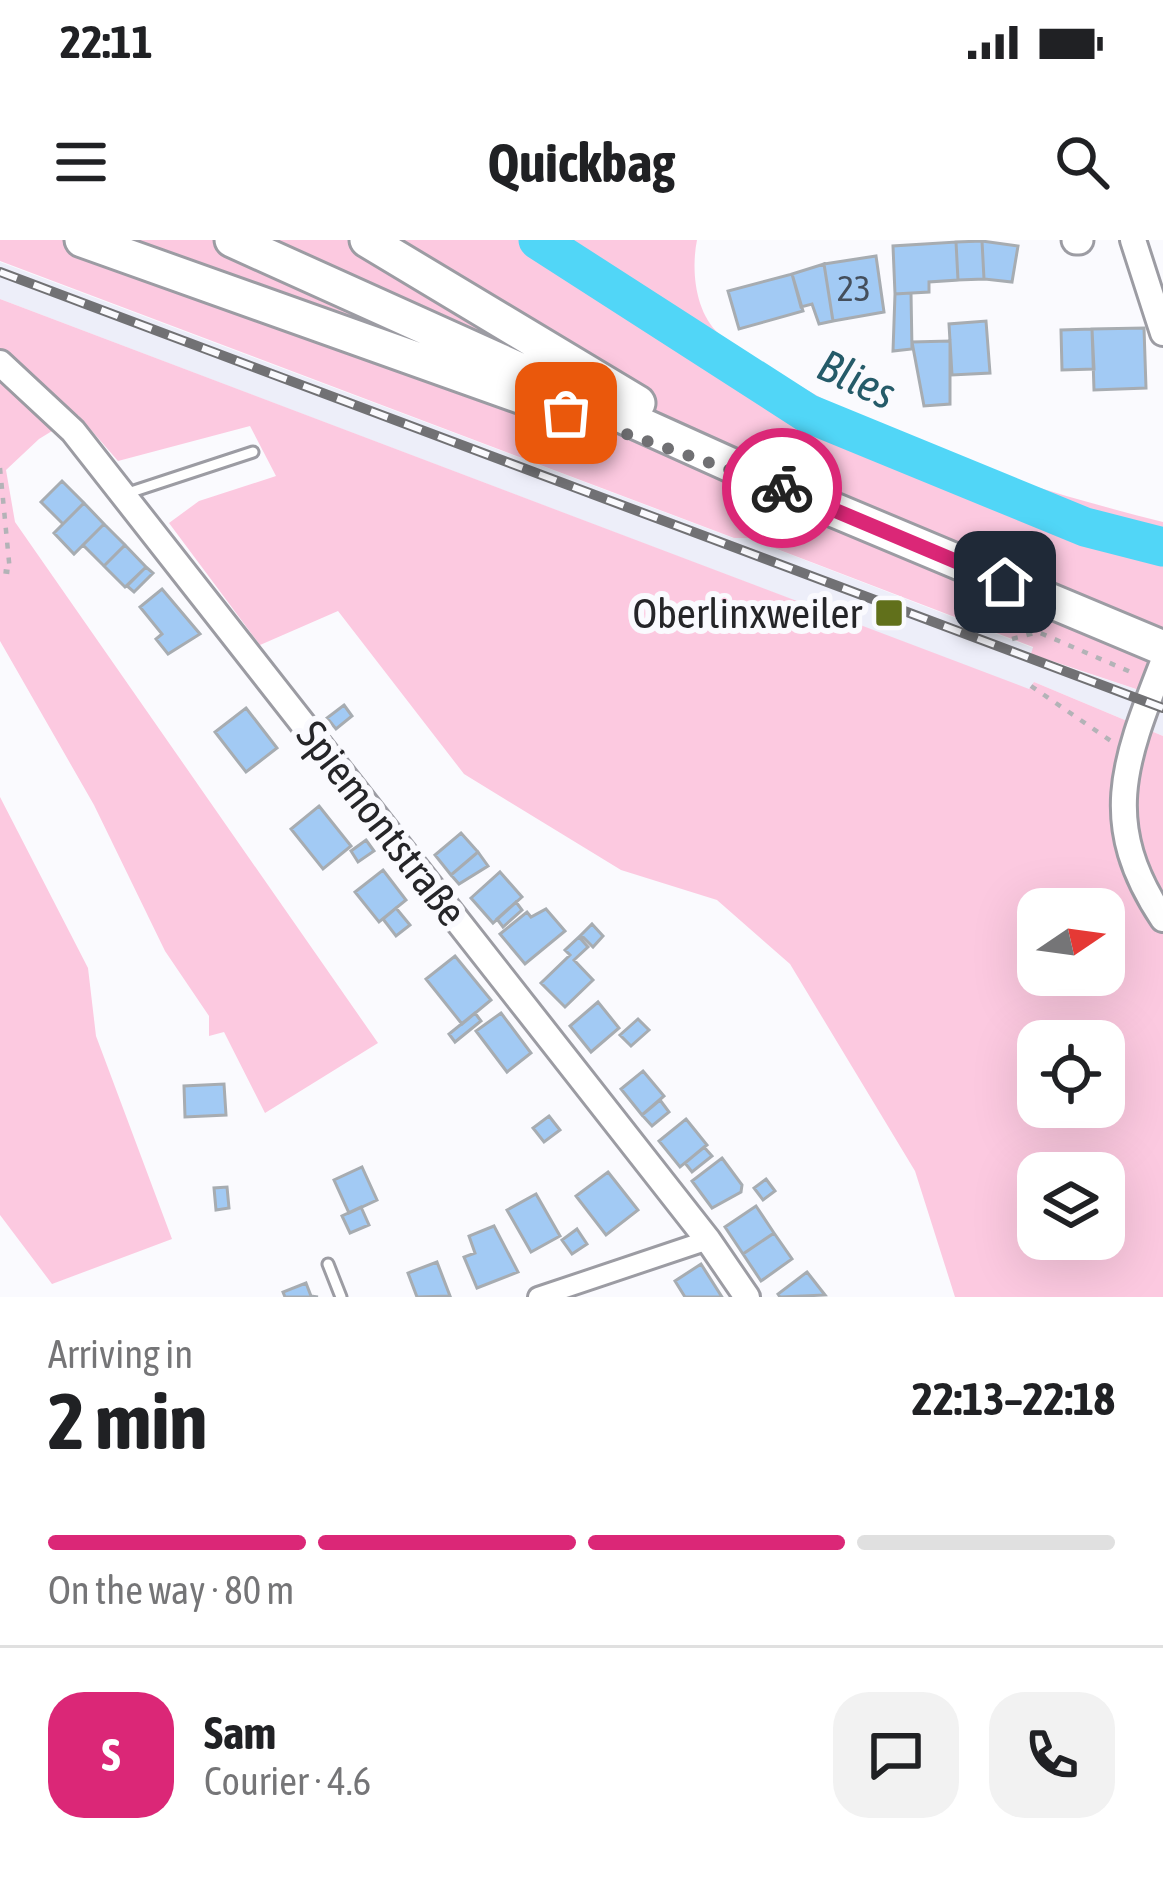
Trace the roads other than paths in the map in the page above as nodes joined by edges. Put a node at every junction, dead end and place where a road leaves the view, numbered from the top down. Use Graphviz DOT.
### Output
graph roads {
  1 [pos="82,240"];
  2 [pos="232,240"];
  3 [pos="367,240"];
  4 [pos="1133,240"];
  5 [pos="1163,333"];
  6 [pos="0,363"];
  7 [pos="253,452"];
  8 [pos="784,489"];
  9 [pos="123,495"];
  10 [pos="1150,643"];
  11 [pos="1159,672"];
  12 [pos="1163,919"];
  13 [pos="708,1240"];
  14 [pos="328,1264"];
  15 [pos="341,1297"];
  16 [pos="538,1297"];
  17 [pos="747,1297"];
  1 -- 8 [label="highway"];
  2 -- 8 [label="highway"];
  3 -- 8 [label="highway"];
  4 -- 5 [label="street"];
  6 -- 9 [label="street, Spiemontstraße"];
  7 -- 9 [label="lane"];
  8 -- 10 [label="highway"];
  9 -- 13 [label="street, Spiemontstraße"];
  11 -- 12 [label="street"];
  13 -- 16 [label="street"];
  13 -- 17 [label="street, Spiemontstraße"];
  14 -- 15 [label="lane"];
}
